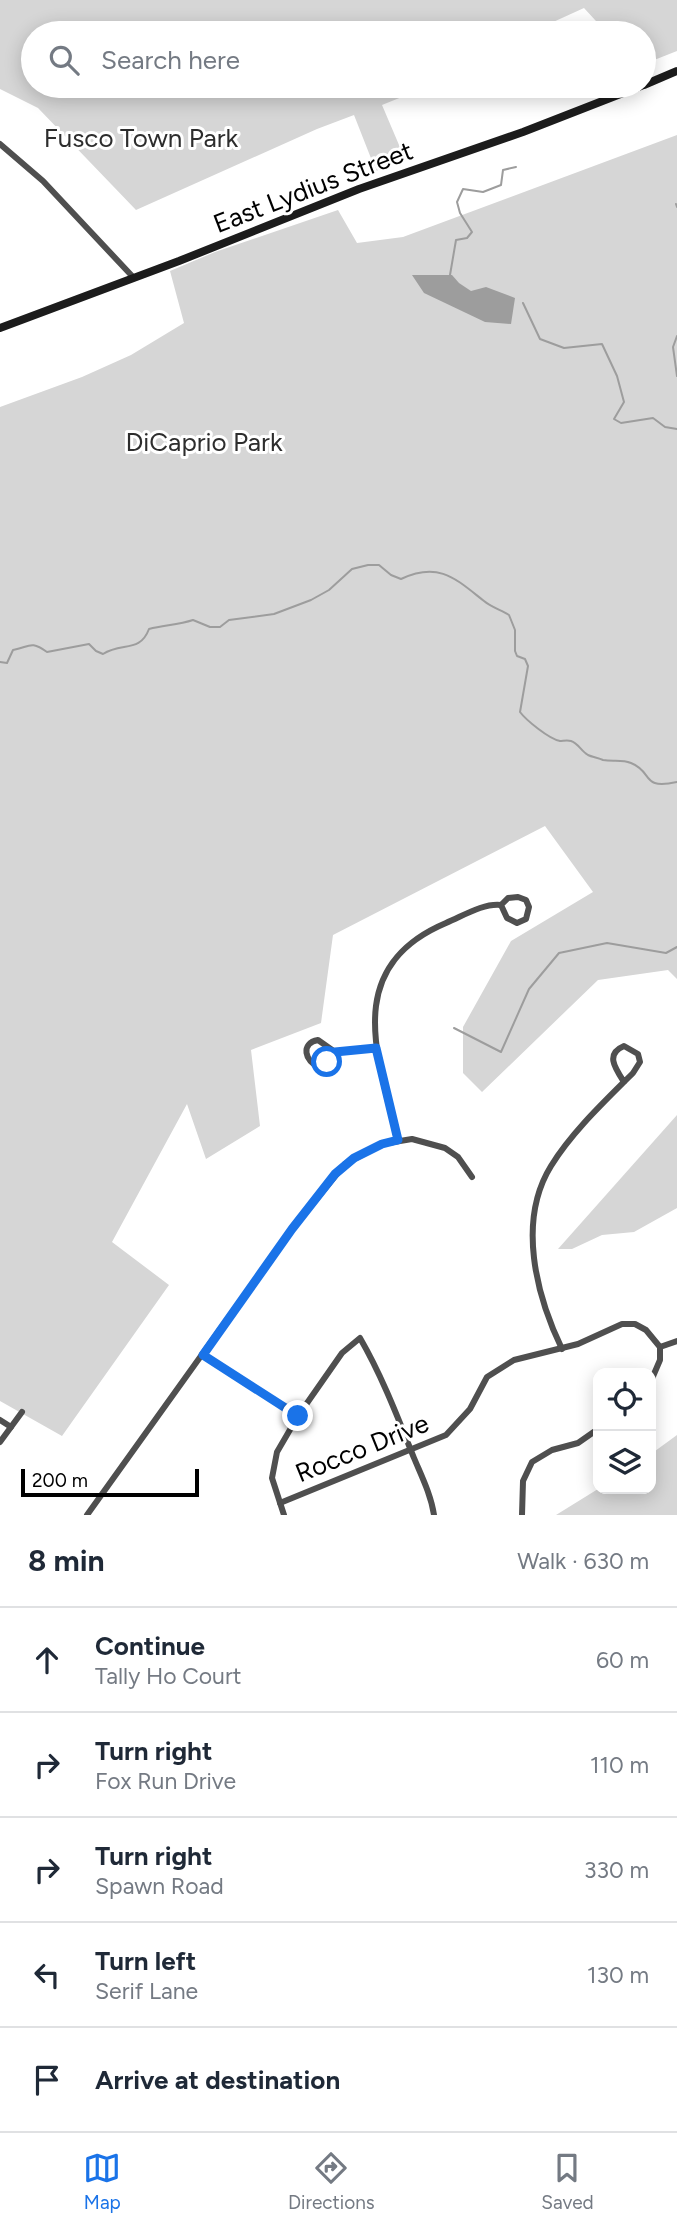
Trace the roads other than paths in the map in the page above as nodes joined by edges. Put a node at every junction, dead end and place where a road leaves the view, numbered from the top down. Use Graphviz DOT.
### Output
graph roads {
  1 [pos="677,72"];
  2 [pos="656,80"];
  3 [pos="610,98"];
  4 [pos="0,144"];
  5 [pos="133,277"];
  6 [pos="0,328"];
  7 [pos="501,905"];
  8 [pos="376,1048"];
  9 [pos="335,1052"];
  10 [pos="624,1082"];
  11 [pos="398,1140"];
  12 [pos="472,1177"];
  13 [pos="677,1341"];
  14 [pos="660,1347"];
  15 [pos="562,1349"];
  16 [pos="203,1355"];
  17 [pos="656,1369"];
  18 [pos="22,1412"];
  19 [pos="298,1416"];
  20 [pos="0,1420"];
  21 [pos="10,1427"];
  22 [pos="595,1431"];
  23 [pos="0,1442"];
  24 [pos="411,1449"];
  25 [pos="280,1503"];
  26 [pos="87,1515"];
  27 [pos="284,1515"];
  28 [pos="434,1515"];
  29 [pos="522,1515"];
  1 -- 2 [label="street, East Lydius Street"];
  3 -- 5 [label="street, East Lydius Street"];
  4 -- 5 [label="street"];
  5 -- 6 [label="street, East Lydius Street"];
  7 -- 7 [label="street"];
  7 -- 8 [label="street"];
  8 -- 9 [label="street"];
  8 -- 11 [label="street"];
  9 -- 9 [label="street"];
  10 -- 10 [label="street"];
  10 -- 15 [label="street"];
  11 -- 12 [label="street"];
  11 -- 16 [label="street"];
  13 -- 14 [label="street"];
  14 -- 15 [label="street, Rocco Drive"];
  14 -- 17 [label="street"];
  15 -- 24 [label="street, Rocco Drive"];
  16 -- 19 [label="street"];
  16 -- 26 [label="street"];
  18 -- 21 [label="street"];
  19 -- 24 [label="street"];
  19 -- 25 [label="street"];
  20 -- 21 [label="street"];
  21 -- 23 [label="street"];
  22 -- 29 [label="street"];
  24 -- 25 [label="street, Rocco Drive"];
  24 -- 28 [label="street"];
  25 -- 27 [label="street"];
}
